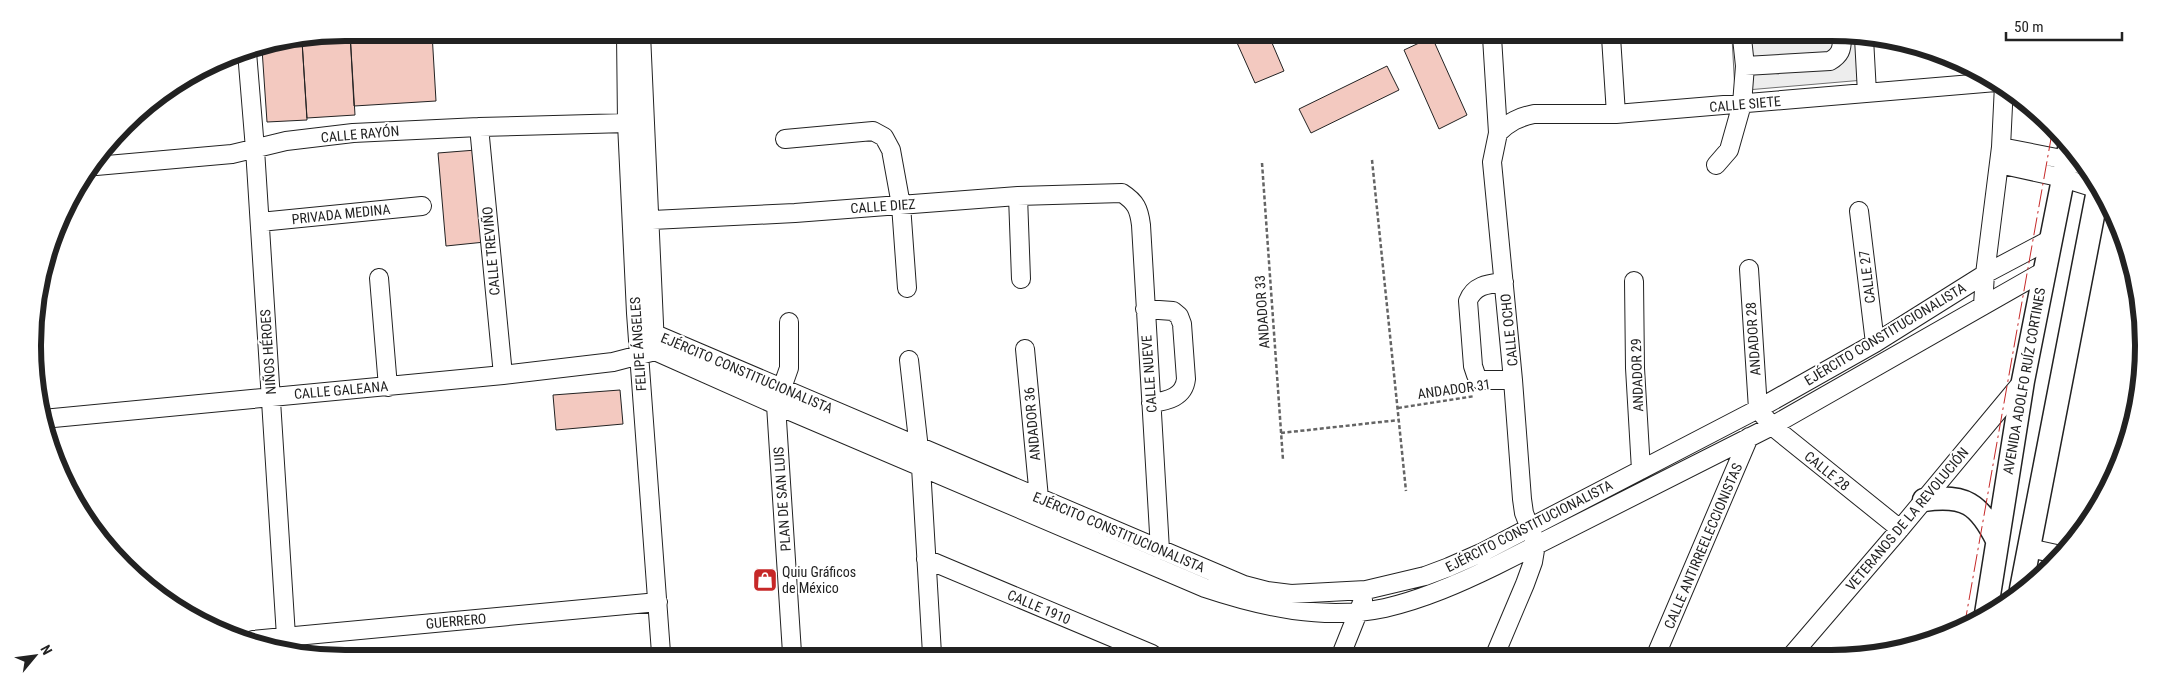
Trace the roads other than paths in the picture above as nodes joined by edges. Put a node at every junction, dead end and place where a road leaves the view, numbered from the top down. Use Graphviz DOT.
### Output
graph roads {
  1 [pos="626,41"];
  2 [pos="641,41"];
  3 [pos="1492,41"];
  4 [pos="1611,41"];
  5 [pos="1742,41"];
  6 [pos="1842,42"];
  7 [pos="1864,43"];
  8 [pos="247,57"];
  9 [pos="1745,66"];
  10 [pos="1985,83"];
  11 [pos="1867,94"];
  12 [pos="2003,95"];
  13 [pos="1742,104"];
  14 [pos="1616,114"];
  15 [pos="627,122"];
  16 [pos="479,127"];
  17 [pos="1498,133"];
  18 [pos="785,139"];
  19 [pos="255,149"];
  20 [pos="2000,156"];
  21 [pos="2071,163"];
  22 [pos="1716,165"];
  23 [pos="100,166"];
  24 [pos="2081,173"];
  25 [pos="1018,196"];
  26 [pos="2096,198"];
  27 [pos="1132,200"];
  28 [pos="901,205"];
  29 [pos="422,206"];
  30 [pos="1859,211"];
  31 [pos="640,221"];
  32 [pos="260,222"];
  33 [pos="2051,239"];
  34 [pos="1748,269"];
  35 [pos="2044,271"];
  36 [pos="1985,274"];
  37 [pos="379,278"];
  38 [pos="1021,279"];
  39 [pos="1634,281"];
  40 [pos="1504,282"];
  41 [pos="907,288"];
  42 [pos="1983,306"];
  43 [pos="1145,309"];
  44 [pos="789,322"];
  45 [pos="1875,342"];
  46 [pos="647,344"];
  47 [pos="1025,349"];
  48 [pos="909,360"];
  49 [pos="503,375"];
  50 [pos="1513,380"];
  51 [pos="2023,381"];
  52 [pos="388,386"];
  53 [pos="783,388"];
  54 [pos="270,397"];
  55 [pos="1151,404"];
  56 [pos="776,405"];
  57 [pos="1758,409"];
  58 [pos="50,418"];
  59 [pos="1772,426"];
  60 [pos="1749,437"];
  61 [pos="917,446"];
  62 [pos="921,468"];
  63 [pos="1641,470"];
  64 [pos="1038,498"];
  65 [pos="1924,500"];
  66 [pos="1900,529"];
  67 [pos="1532,536"];
  68 [pos="1997,540"];
  69 [pos="2029,548"];
  70 [pos="1160,550"];
  71 [pos="2053,553"];
  72 [pos="926,559"];
  73 [pos="2022,581"];
  74 [pos="1366,590"];
  75 [pos="658,602"];
  76 [pos="1987,606"];
  77 [pos="1361,610"];
  78 [pos="286,644"];
  79 [pos="290,645"];
  80 [pos="661,650"];
  81 [pos="792,650"];
  82 [pos="932,650"];
  83 [pos="1142,650"];
  84 [pos="1344,650"];
  85 [pos="1498,650"];
  86 [pos="1658,650"];
  87 [pos="1796,650"];
  1 -- 15 [label="street, FELIPE ÁNGELES"];
  2 -- 31 [label="street, FELIPE ÁNGELES"];
  3 -- 17 [label="street, CALLE OCHO"];
  4 -- 14 [label="street"];
  5 -- 9 [label="street"];
  6 -- 9 [label="street"];
  7 -- 11 [label="street"];
  8 -- 19 [label="street, NIÑOS HÉROES"];
  9 -- 13 [label="street"];
  10 -- 11 [label="street, CALLE SIETE"];
  11 -- 13 [label="street, CALLE SIETE"];
  12 -- 20 [label="street"];
  13 -- 14 [label="street, CALLE SIETE"];
  13 -- 22 [label="street"];
  14 -- 17 [label="street, CALLE SIETE"];
  15 -- 16 [label="street, CALLE RAYÓN"];
  15 -- 31 [label="street, FELIPE ÁNGELES"];
  16 -- 19 [label="street, CALLE RAYÓN"];
  16 -- 49 [label="street, CALLE TREVIÑO"];
  17 -- 40 [label="street, CALLE OCHO"];
  18 -- 28 [label="street"];
  19 -- 23 [label="street, CALLE RAYÓN"];
  19 -- 32 [label="street, NIÑOS HÉROES"];
  20 -- 21 [label="street"];
  20 -- 36 [label="street"];
  21 -- 24 [label="street"];
  21 -- 33 [label="main road, AVENIDA ADOLFO RUÍZ CORTINES"];
  25 -- 27 [label="street, CALLE DIEZ"];
  25 -- 28 [label="street, CALLE DIEZ"];
  25 -- 38 [label="street"];
  26 -- 69 [label="main road"];
  27 -- 43 [label="street, CALLE NUEVE"];
  28 -- 31 [label="street, CALLE DIEZ"];
  28 -- 41 [label="street"];
  29 -- 32 [label="street, PRIVADA MEDINA"];
  30 -- 45 [label="street, CALLE 27"];
  31 -- 46 [label="street, FELIPE ÁNGELES"];
  32 -- 54 [label="street, NIÑOS HÉROES"];
  33 -- 35 [label="main road, AVENIDA ADOLFO RUÍZ CORTINES"];
  33 -- 36 [label="street, EJÉRCITO CONSTITUCIONALISTA"];
  34 -- 57 [label="street, ANDADOR 28"];
  35 -- 42 [label="street, EJÉRCITO CONSTITUCIONALISTA"];
  35 -- 51 [label="main road, AVENIDA ADOLFO RUÍZ CORTINES"];
  36 -- 42 [label="street"];
  36 -- 45 [label="street, EJÉRCITO CONSTITUCIONALISTA"];
  37 -- 52 [label="street"];
  39 -- 63 [label="street, ANDADOR 29"];
  40 -- 50 [label="street, CALLE OCHO"];
  40 -- 50 [label="street"];
  42 -- 59 [label="street, EJÉRCITO CONSTITUCIONALISTA"];
  43 -- 55 [label="street, CALLE NUEVE"];
  43 -- 55 [label="street"];
  44 -- 53 [label="street"];
  45 -- 57 [label="street, EJÉRCITO CONSTITUCIONALISTA"];
  46 -- 49 [label="street, CALLE GALEANA"];
  46 -- 53 [label="street, EJÉRCITO CONSTITUCIONALISTA"];
  46 -- 56 [label="street, EJÉRCITO CONSTITUCIONALISTA"];
  46 -- 75 [label="street, FELIPE ÁNGELES"];
  47 -- 64 [label="street, ANDADOR 36"];
  48 -- 61 [label="street"];
  49 -- 52 [label="street, CALLE GALEANA"];
  50 -- 67 [label="street, CALLE OCHO"];
  51 -- 65 [label="street, VETERANOS DE LA REVOLUCIÓN"];
  51 -- 68 [label="main road, AVENIDA ADOLFO RUÍZ CORTINES"];
  52 -- 54 [label="street, CALLE GALEANA"];
  53 -- 56 [label="street"];
  53 -- 61 [label="street, EJÉRCITO CONSTITUCIONALISTA"];
  54 -- 58 [label="street, CALLE GALEANA"];
  54 -- 78 [label="street, NIÑOS HÉROES"];
  55 -- 70 [label="street, CALLE NUEVE"];
  56 -- 62 [label="street, EJÉRCITO CONSTITUCIONALISTA"];
  56 -- 81 [label="street, PLAN DE SAN LUIS"];
  57 -- 59 [label="street, CALLE 28"];
  57 -- 63 [label="street, EJÉRCITO CONSTITUCIONALISTA"];
  59 -- 60 [label="street, EJÉRCITO CONSTITUCIONALISTA"];
  59 -- 66 [label="street, CALLE 28"];
  60 -- 67 [label="street, EJÉRCITO CONSTITUCIONALISTA"];
  60 -- 86 [label="street, CALLE ANTIRREELECCIONISTAS"];
  61 -- 62 [label="street"];
  61 -- 64 [label="street, EJÉRCITO CONSTITUCIONALISTA"];
  62 -- 72 [label="street"];
  62 -- 77 [label="street, EJÉRCITO CONSTITUCIONALISTA"];
  63 -- 67 [label="street, EJÉRCITO CONSTITUCIONALISTA"];
  64 -- 70 [label="street, EJÉRCITO CONSTITUCIONALISTA"];
  65 -- 66 [label="street, VETERANOS DE LA REVOLUCIÓN"];
  65 -- 68 [label="main road"];
  66 -- 87 [label="street, VETERANOS DE LA REVOLUCIÓN"];
  67 -- 74 [label="street, EJÉRCITO CONSTITUCIONALISTA"];
  67 -- 77 [label="street, EJÉRCITO CONSTITUCIONALISTA"];
  67 -- 85 [label="street"];
  68 -- 76 [label="main road, AVENIDA ADOLFO RUÍZ CORTINES"];
  69 -- 71 [label="street"];
  69 -- 73 [label="main road"];
  70 -- 74 [label="street, EJÉRCITO CONSTITUCIONALISTA"];
  72 -- 82 [label="street"];
  72 -- 83 [label="street, CALLE 1910"];
  74 -- 77 [label="street"];
  75 -- 79 [label="street, GUERRERO"];
  75 -- 80 [label="street, FELIPE ÁNGELES"];
  77 -- 84 [label="street"];
}
